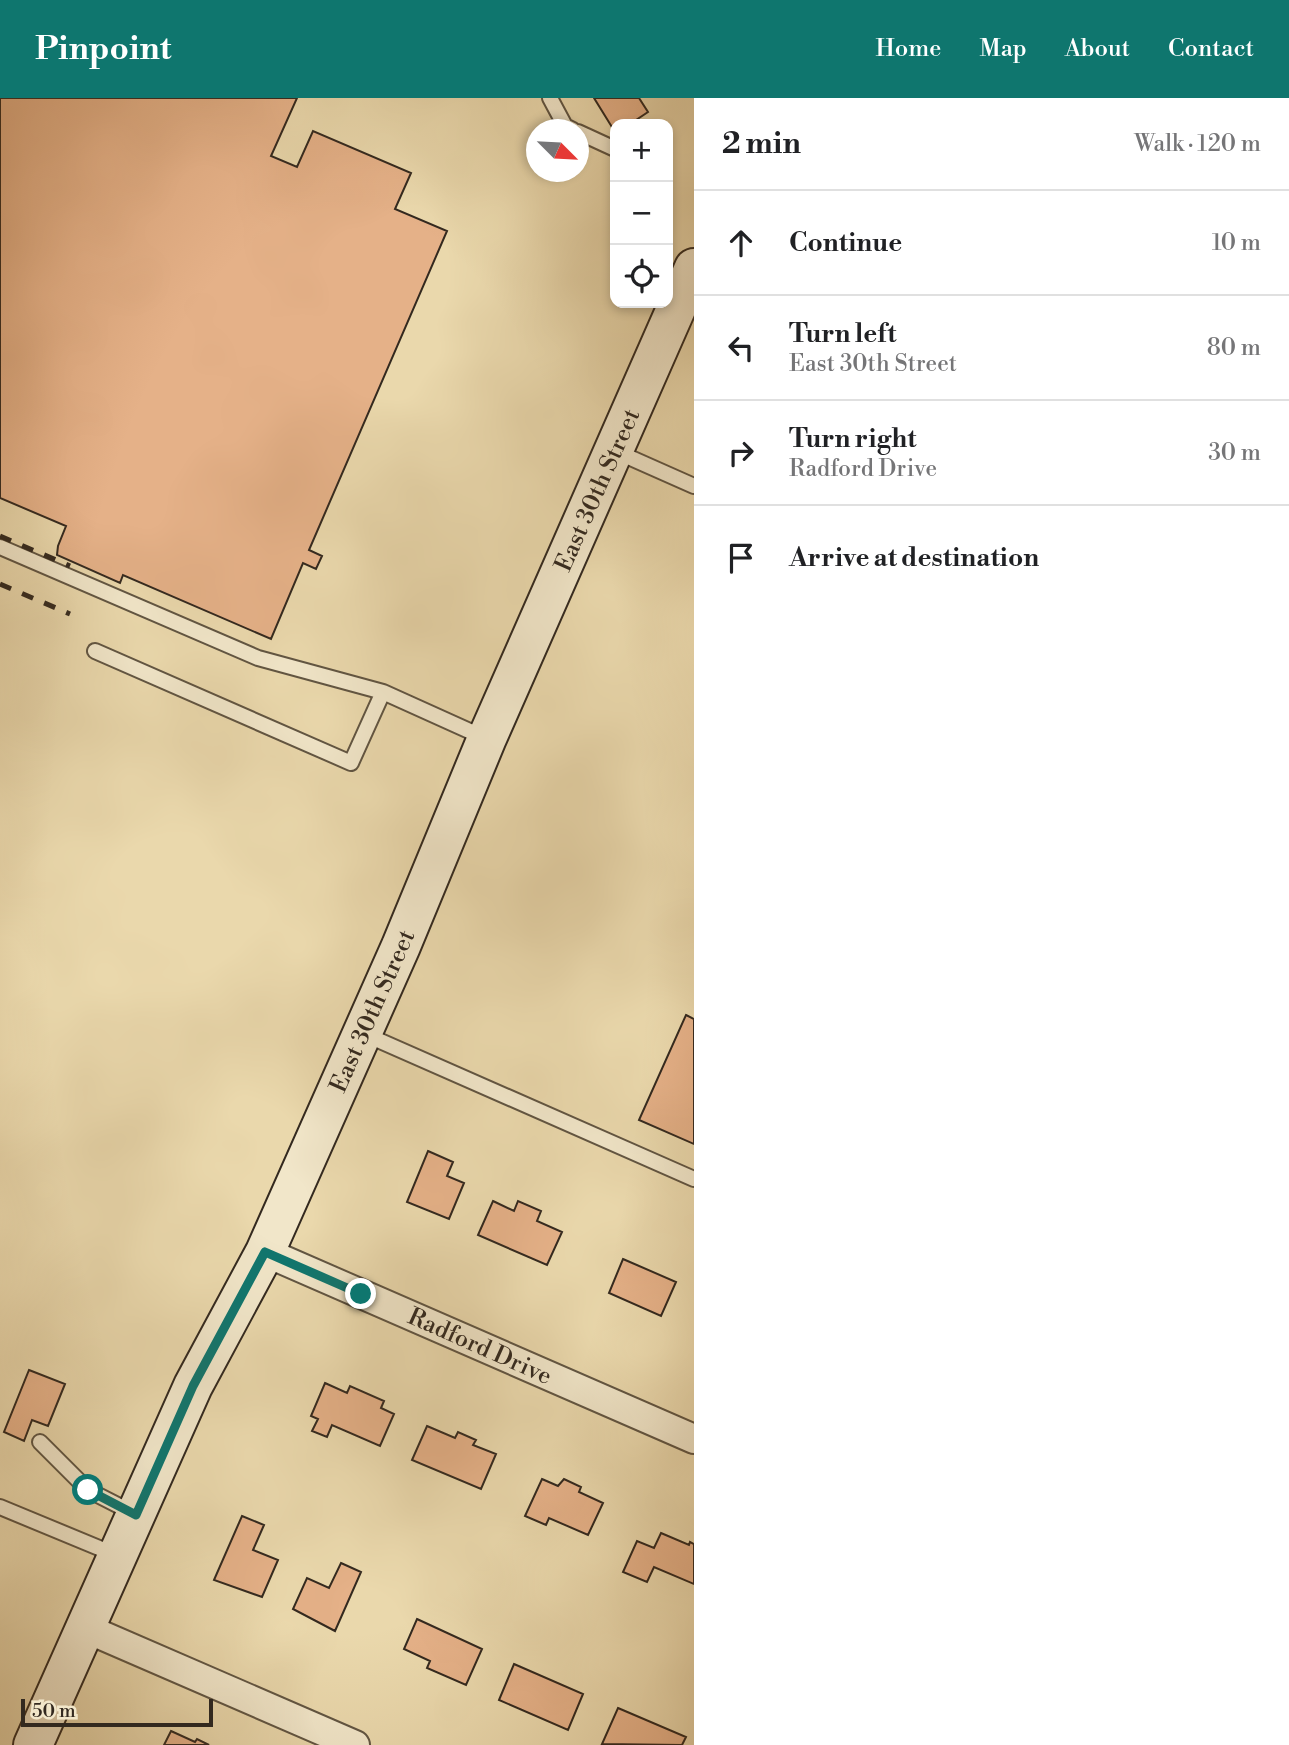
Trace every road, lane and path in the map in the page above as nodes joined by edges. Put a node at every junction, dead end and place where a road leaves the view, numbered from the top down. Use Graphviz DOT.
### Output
graph roads {
  1 [pos="550,98"];
  2 [pos="561,119"];
  3 [pos="589,137"];
  4 [pos="610,147"];
  5 [pos="694,268"];
  6 [pos="614,450"];
  7 [pos="694,486"];
  8 [pos="0,547"];
  9 [pos="95,651"];
  10 [pos="383,692"];
  11 [pos="487,738"];
  12 [pos="362,1033"];
  13 [pos="694,1179"];
  14 [pos="265,1252"];
  15 [pos="694,1439"];
  16 [pos="40,1441"];
  17 [pos="0,1507"];
  18 [pos="136,1515"];
  19 [pos="117,1555"];
  20 [pos="85,1628"];
  21 [pos="33,1745"];
  22 [pos="355,1745"];
  1 -- 2 [label="lane"];
  3 -- 4 [label="lane"];
  5 -- 6 [label="main road, East 30th Street"];
  6 -- 7 [label="lane"];
  6 -- 11 [label="main road, East 30th Street"];
  8 -- 10 [label="lane"];
  9 -- 10 [label="lane"];
  10 -- 11 [label="lane"];
  11 -- 12 [label="main road, East 30th Street"];
  12 -- 13 [label="lane"];
  12 -- 14 [label="main road, East 30th Street"];
  14 -- 15 [label="street, Radford Drive"];
  14 -- 18 [label="main road, East 30th Street"];
  16 -- 18 [label="lane"];
  17 -- 19 [label="lane"];
  18 -- 19 [label="main road, East 30th Street"];
  19 -- 20 [label="main road, East 30th Street"];
  20 -- 21 [label="main road, East 30th Street"];
  20 -- 22 [label="street"];
}
